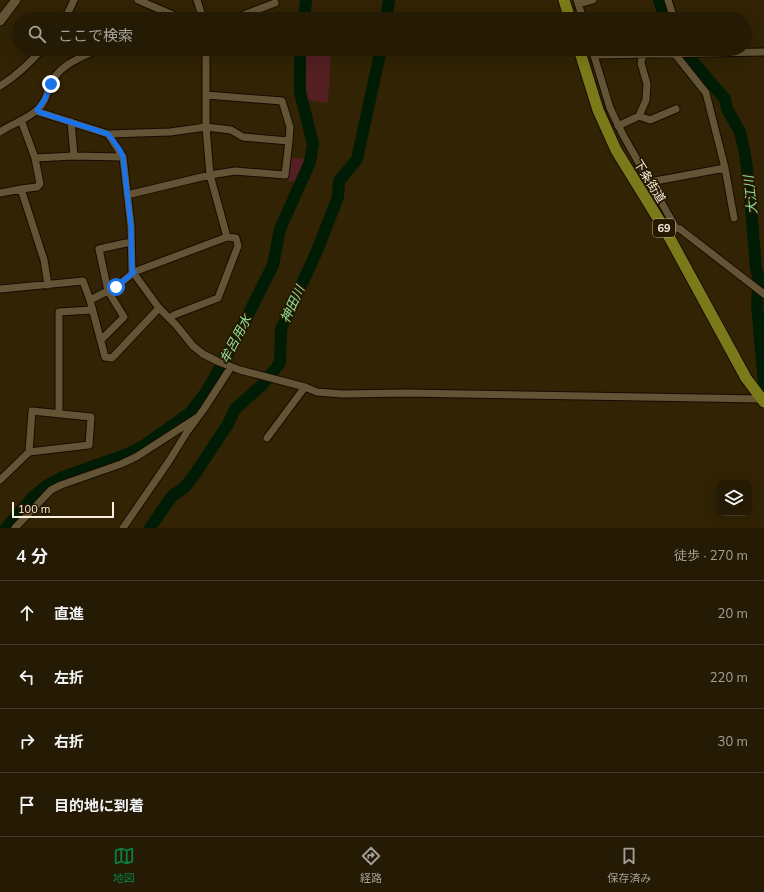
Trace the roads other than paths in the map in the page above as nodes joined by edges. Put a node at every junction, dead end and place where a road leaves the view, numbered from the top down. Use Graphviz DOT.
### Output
graph roads {
  1 [pos="16,0"];
  2 [pos="74,0"];
  3 [pos="138,0"];
  4 [pos="197,0"];
  5 [pos="564,0"];
  6 [pos="593,0"];
  7 [pos="668,0"];
  8 [pos="578,2"];
  9 [pos="155,3"];
  10 [pos="275,3"];
  11 [pos="68,12"];
  12 [pos="170,12"];
  13 [pos="201,12"];
  14 [pos="251,12"];
  15 [pos="568,12"];
  16 [pos="581,12"];
  17 [pos="672,12"];
  18 [pos="0,21"];
  19 [pos="752,52"];
  20 [pos="764,52"];
  21 [pos="36,56"];
  22 [pos="83,56"];
  23 [pos="206,56"];
  24 [pos="581,56"];
  25 [pos="594,56"];
  26 [pos="643,56"];
  27 [pos="677,56"];
  28 [pos="0,86"];
  29 [pos="206,95"];
  30 [pos="676,109"];
  31 [pos="37,110"];
  32 [pos="639,116"];
  33 [pos="21,120"];
  34 [pos="71,122"];
  35 [pos="618,126"];
  36 [pos="206,127"];
  37 [pos="1,128"];
  38 [pos="108,134"];
  39 [pos="289,141"];
  40 [pos="74,156"];
  41 [pos="123,157"];
  42 [pos="35,158"];
  43 [pos="725,168"];
  44 [pos="210,175"];
  45 [pos="651,184"];
  46 [pos="21,189"];
  47 [pos="0,193"];
  48 [pos="642,193"];
  49 [pos="127,195"];
  50 [pos="734,218"];
  51 [pos="671,230"];
  52 [pos="227,237"];
  53 [pos="131,243"];
  54 [pos="134,272"];
  55 [pos="48,285"];
  56 [pos="0,289"];
  57 [pos="108,291"];
  58 [pos="763,293"];
  59 [pos="90,300"];
  60 [pos="158,308"];
  61 [pos="92,310"];
  62 [pos="170,318"];
  63 [pos="100,339"];
  64 [pos="230,366"];
  65 [pos="303,387"];
  66 [pos="763,401"];
  67 [pos="59,414"];
  68 [pos="198,417"];
  69 [pos="267,438"];
  70 [pos="29,452"];
  71 [pos="0,480"];
  72 [pos="15,528"];
  73 [pos="123,528"];
  1 -- 18 [label="street"];
  2 -- 11 [label="street"];
  3 -- 9 [label="street"];
  4 -- 13 [label="street"];
  5 -- 15 [label="main road"];
  6 -- 8 [label="street"];
  7 -- 17 [label="street"];
  8 -- 16 [label="street"];
  9 -- 12 [label="street"];
  10 -- 14 [label="street"];
  19 -- 20 [label="street"];
  21 -- 28 [label="street"];
  22 -- 31 [label="street"];
  23 -- 29 [label="street"];
  24 -- 48 [label="main road, 下条街道 / 69"];
  25 -- 35 [label="street"];
  26 -- 32 [label="street"];
  27 -- 43 [label="street"];
  29 -- 36 [label="street"];
  29 -- 39 [label="street"];
  30 -- 32 [label="street"];
  31 -- 33 [label="street"];
  31 -- 34 [label="street"];
  32 -- 35 [label="street"];
  33 -- 37 [label="street"];
  33 -- 42 [label="street"];
  34 -- 38 [label="street"];
  34 -- 40 [label="street"];
  35 -- 45 [label="street"];
  36 -- 38 [label="street"];
  36 -- 39 [label="street"];
  36 -- 44 [label="street"];
  38 -- 41 [label="street"];
  39 -- 44 [label="street"];
  40 -- 41 [label="street"];
  40 -- 42 [label="street"];
  41 -- 49 [label="street"];
  42 -- 46 [label="street"];
  43 -- 45 [label="street"];
  43 -- 50 [label="street"];
  44 -- 49 [label="street"];
  44 -- 52 [label="street"];
  45 -- 48 [label="street"];
  45 -- 51 [label="street"];
  46 -- 47 [label="street"];
  46 -- 55 [label="street"];
  48 -- 51 [label="main road, 下条街道 / 69"];
  49 -- 53 [label="street"];
  51 -- 58 [label="street"];
  51 -- 66 [label="main road, 下条街道 / 69"];
  52 -- 54 [label="street"];
  52 -- 62 [label="street"];
  53 -- 54 [label="street"];
  53 -- 57 [label="street"];
  54 -- 57 [label="street"];
  54 -- 60 [label="street"];
  55 -- 56 [label="street"];
  55 -- 59 [label="street"];
  57 -- 59 [label="street"];
  57 -- 63 [label="street"];
  59 -- 61 [label="street"];
  60 -- 62 [label="street"];
  60 -- 63 [label="street"];
  61 -- 63 [label="street"];
  61 -- 67 [label="street"];
  62 -- 64 [label="street"];
  64 -- 65 [label="street"];
  64 -- 68 [label="street"];
  65 -- 66 [label="street"];
  65 -- 69 [label="street"];
  67 -- 70 [label="street"];
  67 -- 70 [label="street"];
  68 -- 72 [label="street"];
  68 -- 73 [label="street"];
  70 -- 71 [label="street"];
}
